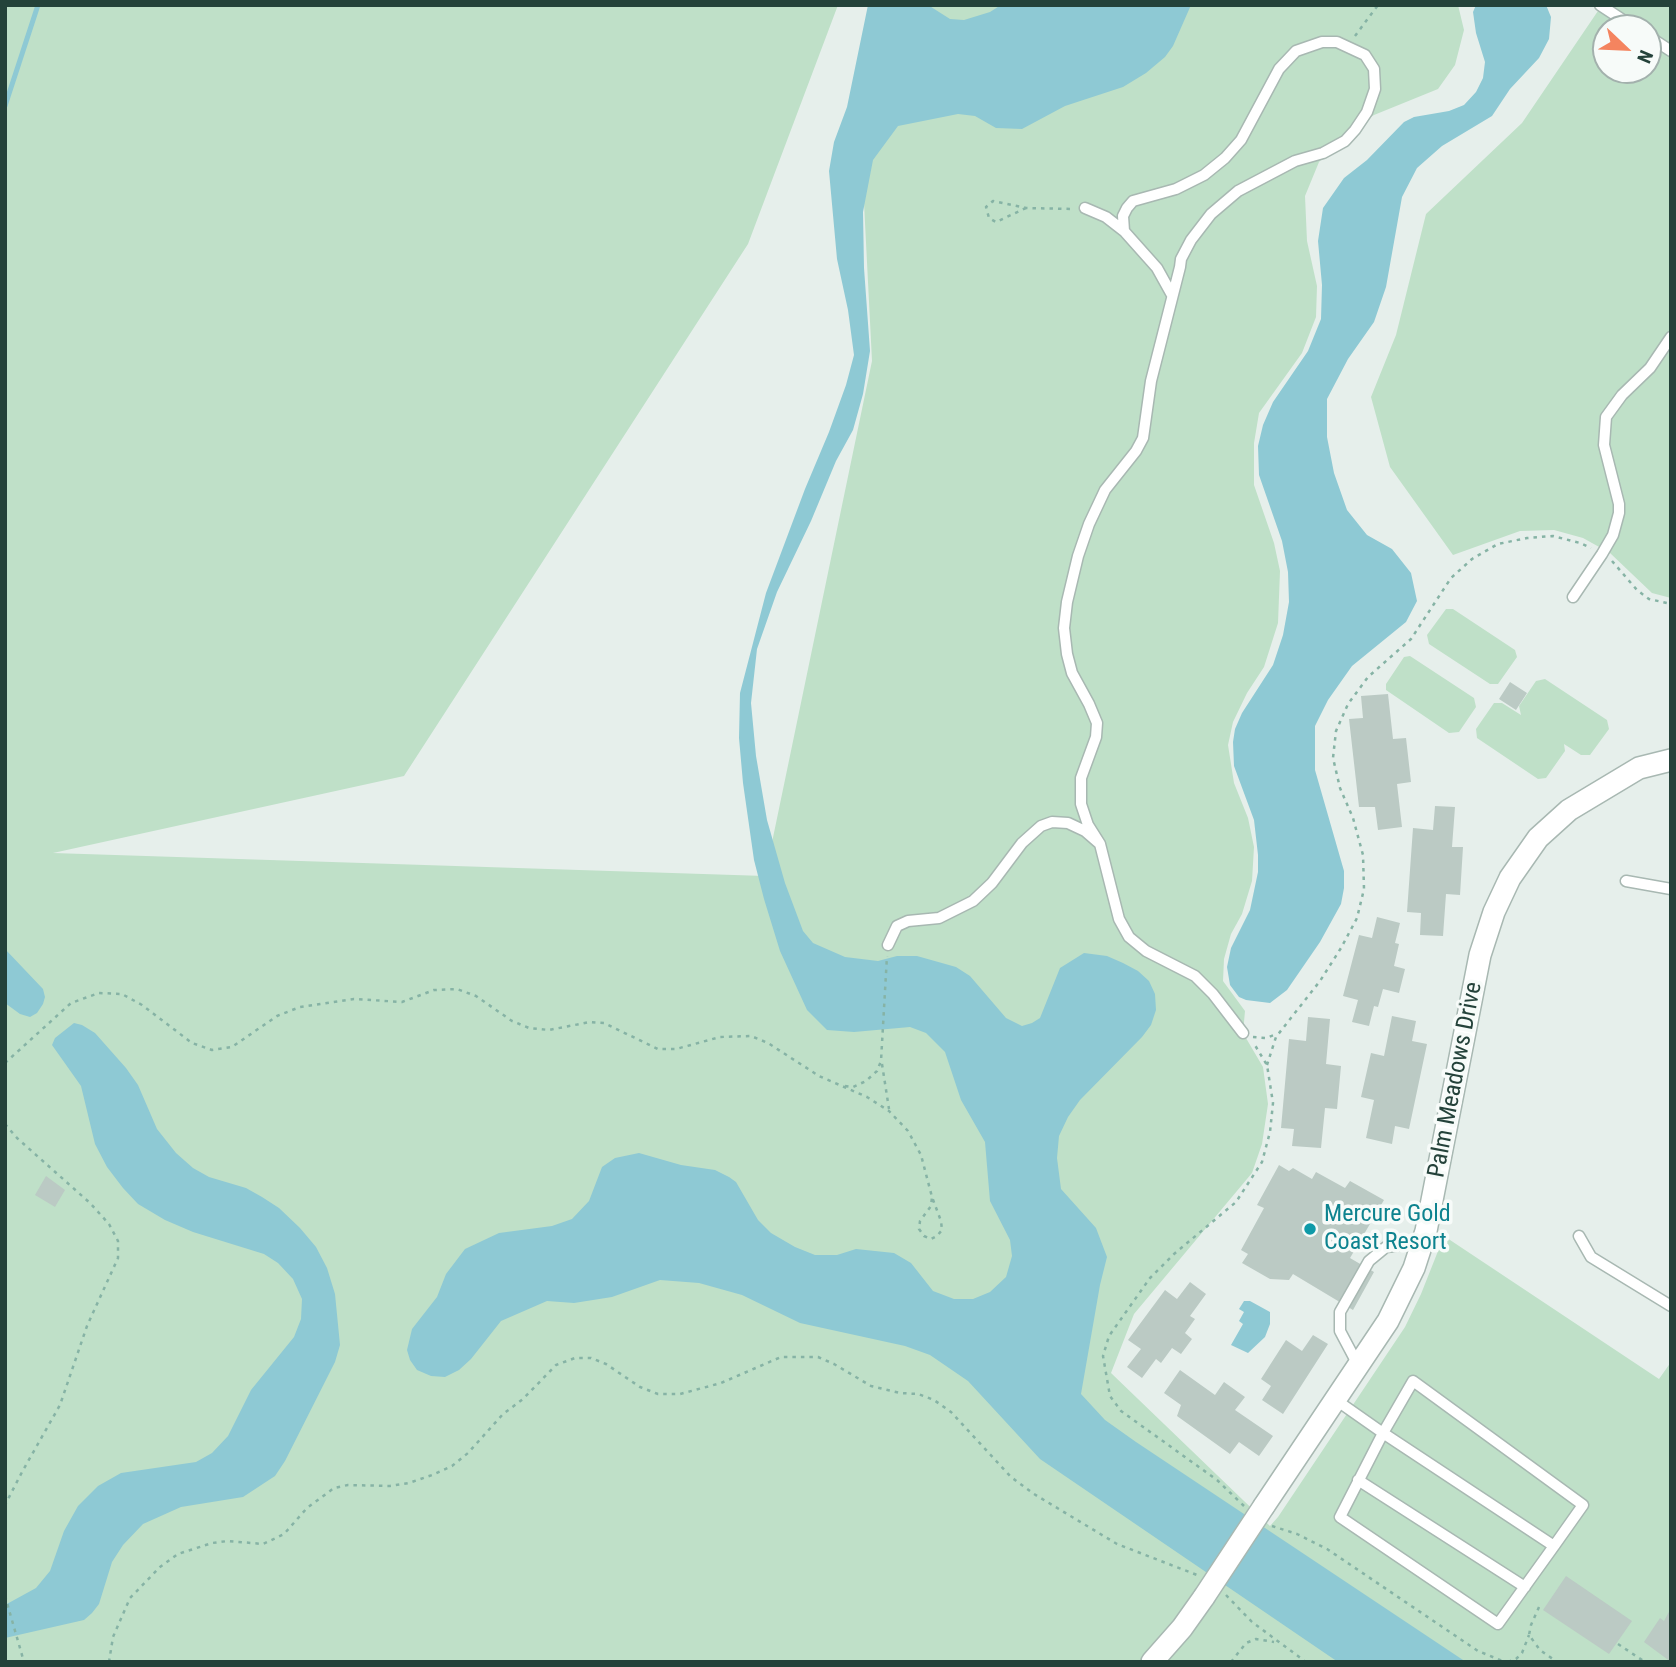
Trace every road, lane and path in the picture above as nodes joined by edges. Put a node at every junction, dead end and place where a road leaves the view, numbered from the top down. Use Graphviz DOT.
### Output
graph roads {
  1 [pos="1378,5"];
  2 [pos="1336,42"];
  3 [pos="1026,208"];
  4 [pos="1085,208"];
  5 [pos="1124,232"];
  6 [pos="1181,259"];
  7 [pos="1157,268"];
  8 [pos="1172,295"];
  9 [pos="1671,337"];
  10 [pos="1602,554"];
  11 [pos="1573,597"];
  12 [pos="1671,604"];
  13 [pos="1671,760"];
  14 [pos="1100,844"];
  15 [pos="1626,881"];
  16 [pos="1671,889"];
  17 [pos="888,945"];
  18 [pos="1279,1032"];
  19 [pos="1243,1033"];
  20 [pos="881,1061"];
  21 [pos="5,1063"];
  22 [pos="1267,1065"];
  23 [pos="842,1086"];
  24 [pos="890,1111"];
  25 [pos="5,1124"];
  26 [pos="932,1197"];
  27 [pos="1579,1236"];
  28 [pos="1421,1246"];
  29 [pos="1671,1306"];
  30 [pos="1359,1365"];
  31 [pos="1336,1400"];
  32 [pos="1383,1433"];
  33 [pos="1359,1480"];
  34 [pos="5,1505"];
  35 [pos="1259,1512"];
  36 [pos="1554,1546"];
  37 [pos="1525,1587"];
  38 [pos="1208,1588"];
  39 [pos="5,1596"];
  40 [pos="1539,1607"];
  41 [pos="1529,1635"];
  42 [pos="1278,1642"];
  43 [pos="1618,1644"];
  44 [pos="24,1662"];
  45 [pos="109,1662"];
  46 [pos="1152,1662"];
  47 [pos="1231,1662"];
  48 [pos="1306,1662"];
  49 [pos="1506,1662"];
  50 [pos="1557,1662"];
  51 [pos="1645,1662"];
  1 -- 2 [label="path"];
  2 -- 5 [label="lane"];
  2 -- 6 [label="lane"];
  3 -- 3 [label="path"];
  3 -- 4 [label="path"];
  4 -- 5 [label="lane"];
  5 -- 7 [label="lane"];
  6 -- 7 [label="lane"];
  6 -- 8 [label="lane"];
  7 -- 8 [label="lane"];
  8 -- 14 [label="lane"];
  9 -- 10 [label="lane"];
  10 -- 11 [label="lane"];
  10 -- 12 [label="path"];
  10 -- 18 [label="path"];
  13 -- 28 [label="street, Palm Meadows Drive"];
  14 -- 17 [label="lane"];
  14 -- 19 [label="lane"];
  15 -- 16 [label="lane"];
  17 -- 20 [label="path"];
  18 -- 19 [label="path"];
  18 -- 22 [label="path"];
  19 -- 22 [label="path"];
  20 -- 23 [label="path"];
  20 -- 24 [label="path"];
  21 -- 23 [label="path"];
  22 -- 35 [label="path"];
  23 -- 24 [label="path"];
  24 -- 26 [label="path"];
  25 -- 34 [label="path"];
  26 -- 26 [label="path"];
  27 -- 29 [label="lane"];
  28 -- 30 [label="street, Palm Meadows Drive"];
  28 -- 30 [label="lane"];
  30 -- 31 [label="street, Palm Meadows Drive"];
  31 -- 32 [label="lane"];
  31 -- 35 [label="street, Palm Meadows Drive"];
  32 -- 33 [label="lane"];
  32 -- 36 [label="lane"];
  32 -- 36 [label="lane"];
  33 -- 37 [label="lane"];
  33 -- 37 [label="lane"];
  35 -- 38 [label="street, Palm Meadows Drive, bridge"];
  35 -- 49 [label="path"];
  36 -- 37 [label="lane"];
  38 -- 42 [label="path"];
  38 -- 45 [label="path"];
  38 -- 46 [label="street, Palm Meadows Drive"];
  39 -- 44 [label="path"];
  40 -- 41 [label="path"];
  41 -- 49 [label="path"];
  41 -- 50 [label="path"];
  42 -- 47 [label="path"];
  42 -- 48 [label="path"];
  43 -- 51 [label="path"];
}
